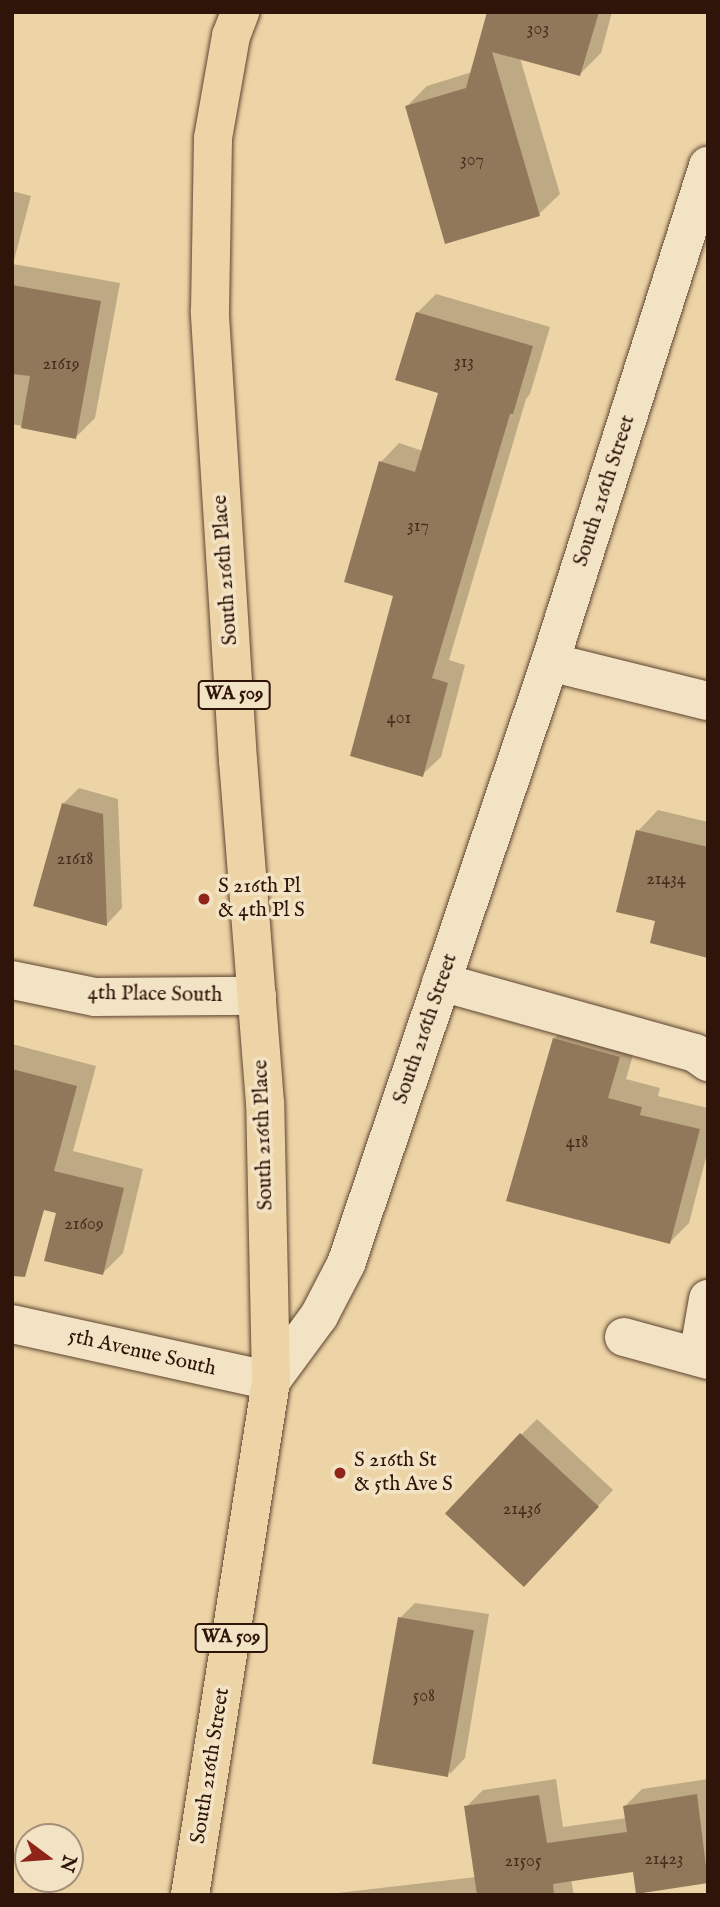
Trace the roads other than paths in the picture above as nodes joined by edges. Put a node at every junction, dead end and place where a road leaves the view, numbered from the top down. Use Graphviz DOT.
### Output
graph roads {
  1 [pos="240,12"];
  2 [pos="708,166"];
  3 [pos="550,662"];
  4 [pos="708,701"];
  5 [pos="12,980"];
  6 [pos="441,982"];
  7 [pos="257,996"];
  8 [pos="708,1062"];
  9 [pos="708,1299"];
  10 [pos="12,1324"];
  11 [pos="624,1337"];
  12 [pos="703,1358"];
  13 [pos="271,1381"];
  14 [pos="190,1895"];
  1 -- 7 [label="main road, South 216th Place / WA 509"];
  2 -- 3 [label="street, South 216th Street"];
  3 -- 4 [label="street"];
  3 -- 6 [label="street, South 216th Street"];
  5 -- 7 [label="street, 4th Place South"];
  6 -- 8 [label="street"];
  6 -- 13 [label="street, South 216th Street"];
  7 -- 13 [label="main road, South 216th Place / WA 509"];
  9 -- 12 [label="street"];
  10 -- 13 [label="street, 5th Avenue South"];
  11 -- 12 [label="street"];
  13 -- 14 [label="main road, South 216th Street / WA 509"];
}
